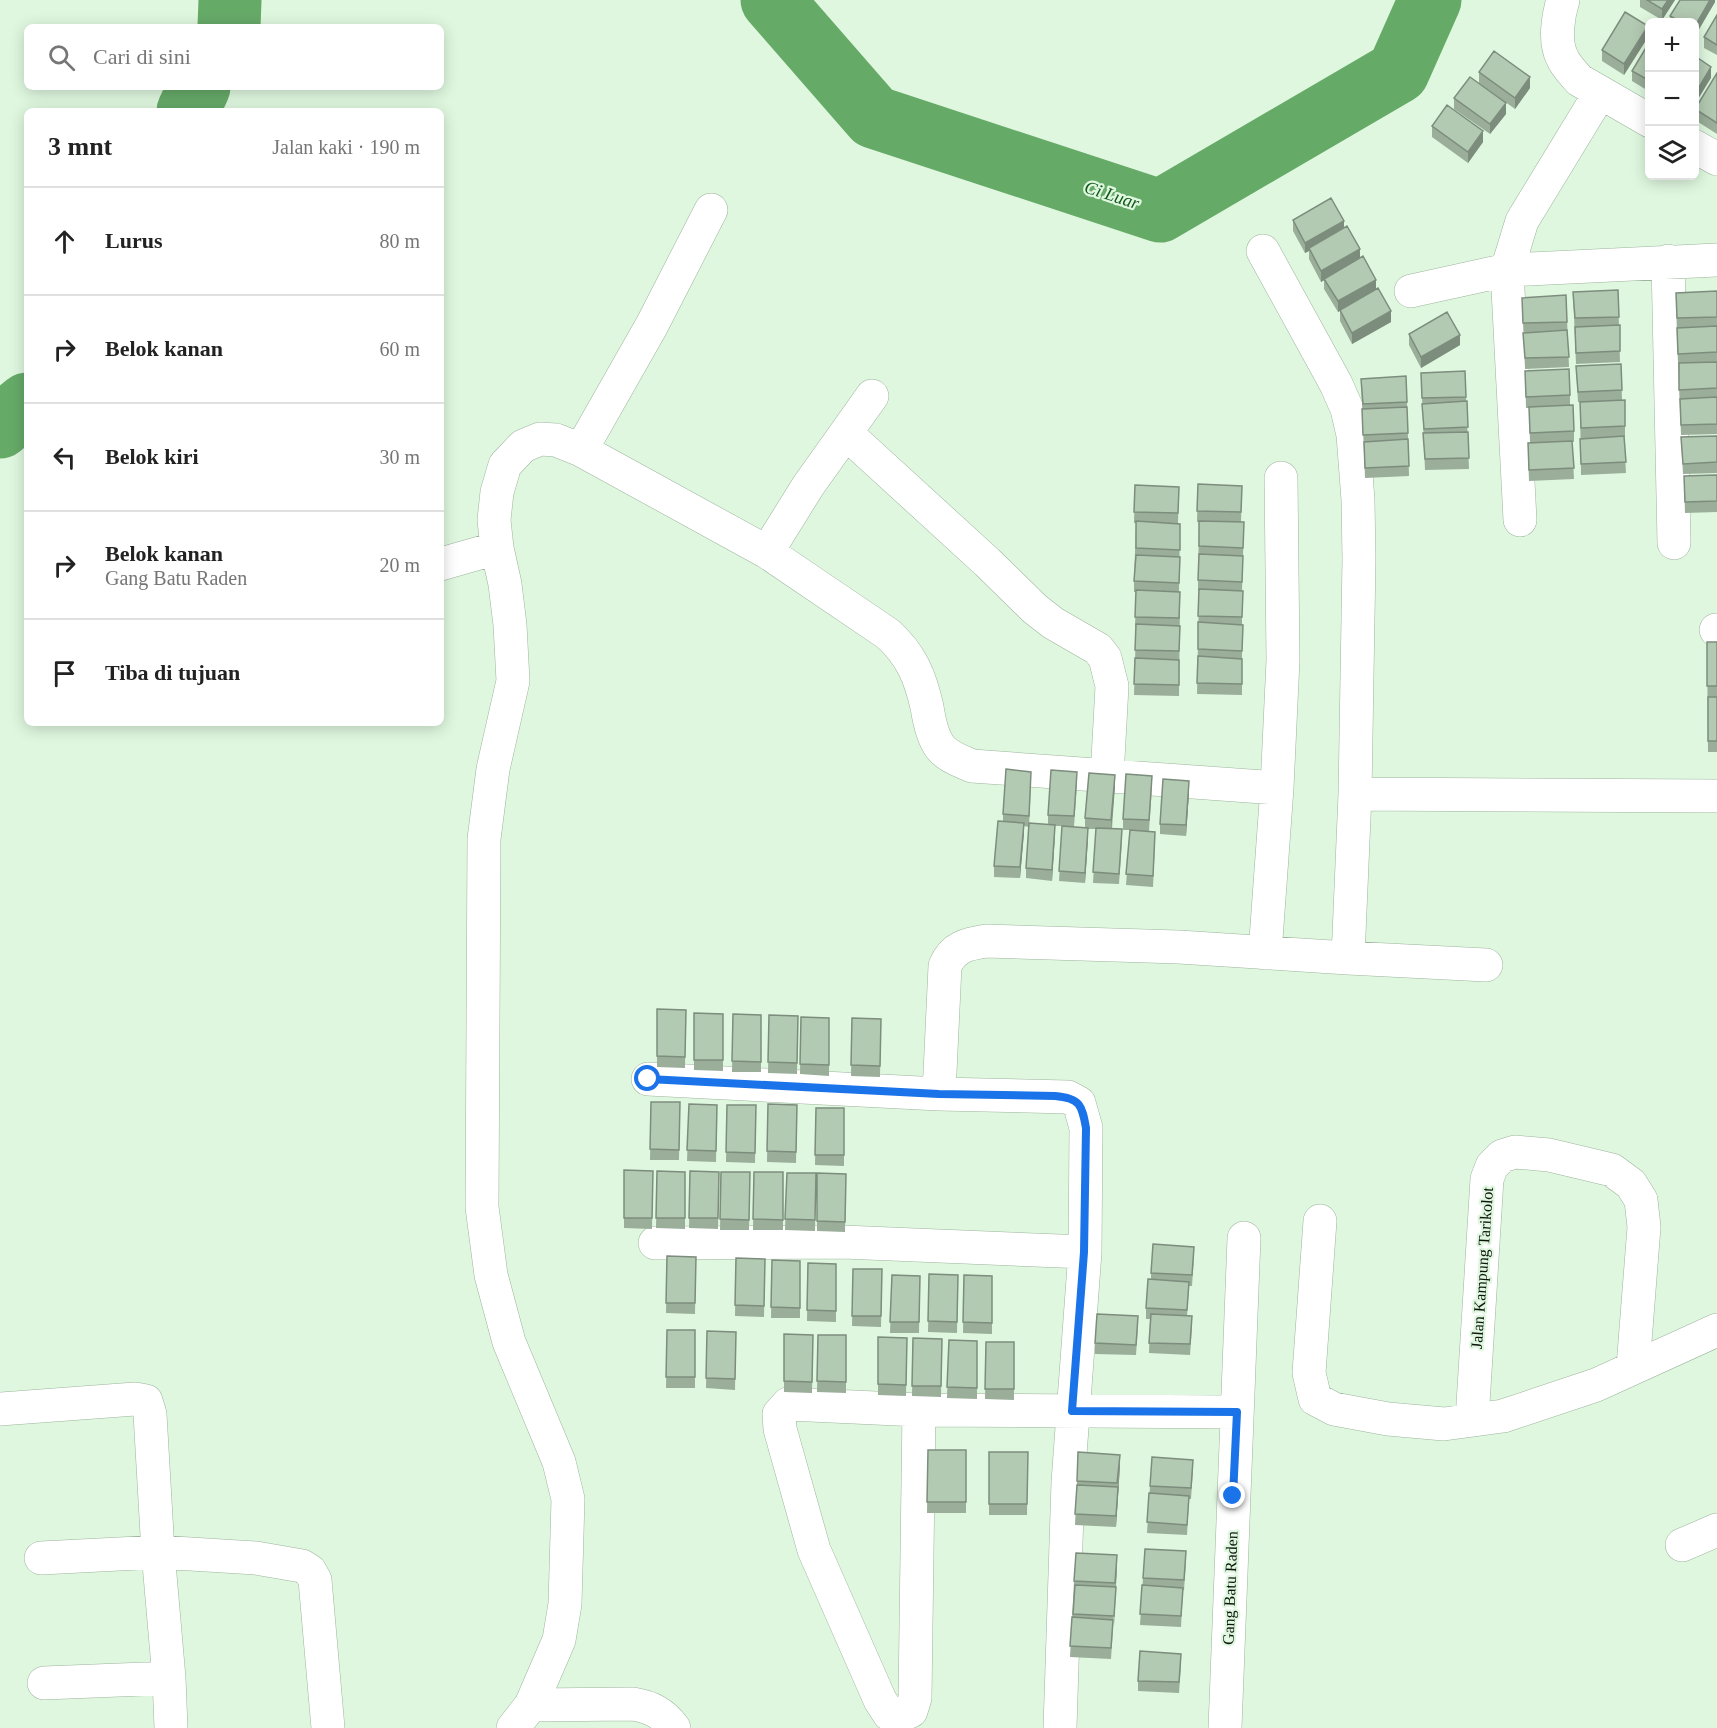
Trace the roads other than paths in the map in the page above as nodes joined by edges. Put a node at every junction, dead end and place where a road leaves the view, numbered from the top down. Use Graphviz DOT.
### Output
graph roads {
  1 [pos="1563,0"];
  2 [pos="1600,93"];
  3 [pos="1645,118"];
  4 [pos="1699,148"];
  5 [pos="1717,159"];
  6 [pos="711,210"];
  7 [pos="1263,251"];
  8 [pos="1717,260"];
  9 [pos="1668,261"];
  10 [pos="1507,270"];
  11 [pos="1412,291"];
  12 [pos="872,396"];
  13 [pos="847,434"];
  14 [pos="581,450"];
  15 [pos="1281,478"];
  16 [pos="1520,520"];
  17 [pos="1674,543"];
  18 [pos="497,548"];
  19 [pos="767,552"];
  20 [pos="444,563"];
  21 [pos="1107,777"];
  22 [pos="1277,788"];
  23 [pos="1355,794"];
  24 [pos="1717,796"];
  25 [pos="1265,953"];
  26 [pos="1348,958"];
  27 [pos="1486,965"];
  28 [pos="648,1079"];
  29 [pos="939,1094"];
  30 [pos="1320,1221"];
  31 [pos="1244,1238"];
  32 [pos="655,1243"];
  33 [pos="1084,1252"];
  34 [pos="1717,1330"];
  35 [pos="1634,1367"];
  36 [pos="0,1409"];
  37 [pos="920,1410"];
  38 [pos="1072,1411"];
  39 [pos="1237,1412"];
  40 [pos="1472,1420"];
  41 [pos="1717,1530"];
  42 [pos="1682,1545"];
  43 [pos="158,1552"];
  44 [pos="41,1558"];
  45 [pos="169,1678"];
  46 [pos="44,1683"];
  47 [pos="522,1716"];
  48 [pos="171,1728"];
  49 [pos="328,1728"];
  50 [pos="674,1728"];
  51 [pos="1060,1728"];
  52 [pos="1225,1728"];
  1 -- 2 [label="street"];
  2 -- 3 [label="street"];
  2 -- 10 [label="street"];
  4 -- 5 [label="street"];
  6 -- 14 [label="street"];
  7 -- 23 [label="street"];
  8 -- 9 [label="street"];
  9 -- 10 [label="street"];
  9 -- 17 [label="street"];
  10 -- 11 [label="street"];
  10 -- 16 [label="street"];
  12 -- 13 [label="street"];
  13 -- 19 [label="street"];
  13 -- 21 [label="street"];
  14 -- 18 [label="street"];
  14 -- 19 [label="street"];
  15 -- 22 [label="street"];
  18 -- 20 [label="street"];
  18 -- 47 [label="street"];
  19 -- 21 [label="street"];
  21 -- 22 [label="street"];
  22 -- 25 [label="street"];
  23 -- 24 [label="street"];
  23 -- 26 [label="street"];
  25 -- 26 [label="street"];
  25 -- 29 [label="street"];
  26 -- 27 [label="street"];
  28 -- 29 [label="street"];
  29 -- 33 [label="street"];
  30 -- 40 [label="street"];
  31 -- 39 [label="street, Gang Batu Raden"];
  32 -- 33 [label="street"];
  33 -- 38 [label="street"];
  34 -- 35 [label="street"];
  35 -- 40 [label="street"];
  35 -- 40 [label="street, Jalan Kampung Tarikolot"];
  36 -- 43 [label="street"];
  37 -- 37 [label="street"];
  37 -- 38 [label="street"];
  38 -- 39 [label="street"];
  38 -- 51 [label="street"];
  39 -- 52 [label="street, Gang Batu Raden"];
  41 -- 42 [label="street"];
  43 -- 44 [label="street"];
  43 -- 45 [label="street"];
  43 -- 49 [label="street"];
  45 -- 46 [label="street"];
  45 -- 48 [label="street"];
  47 -- 50 [label="street"];
}
